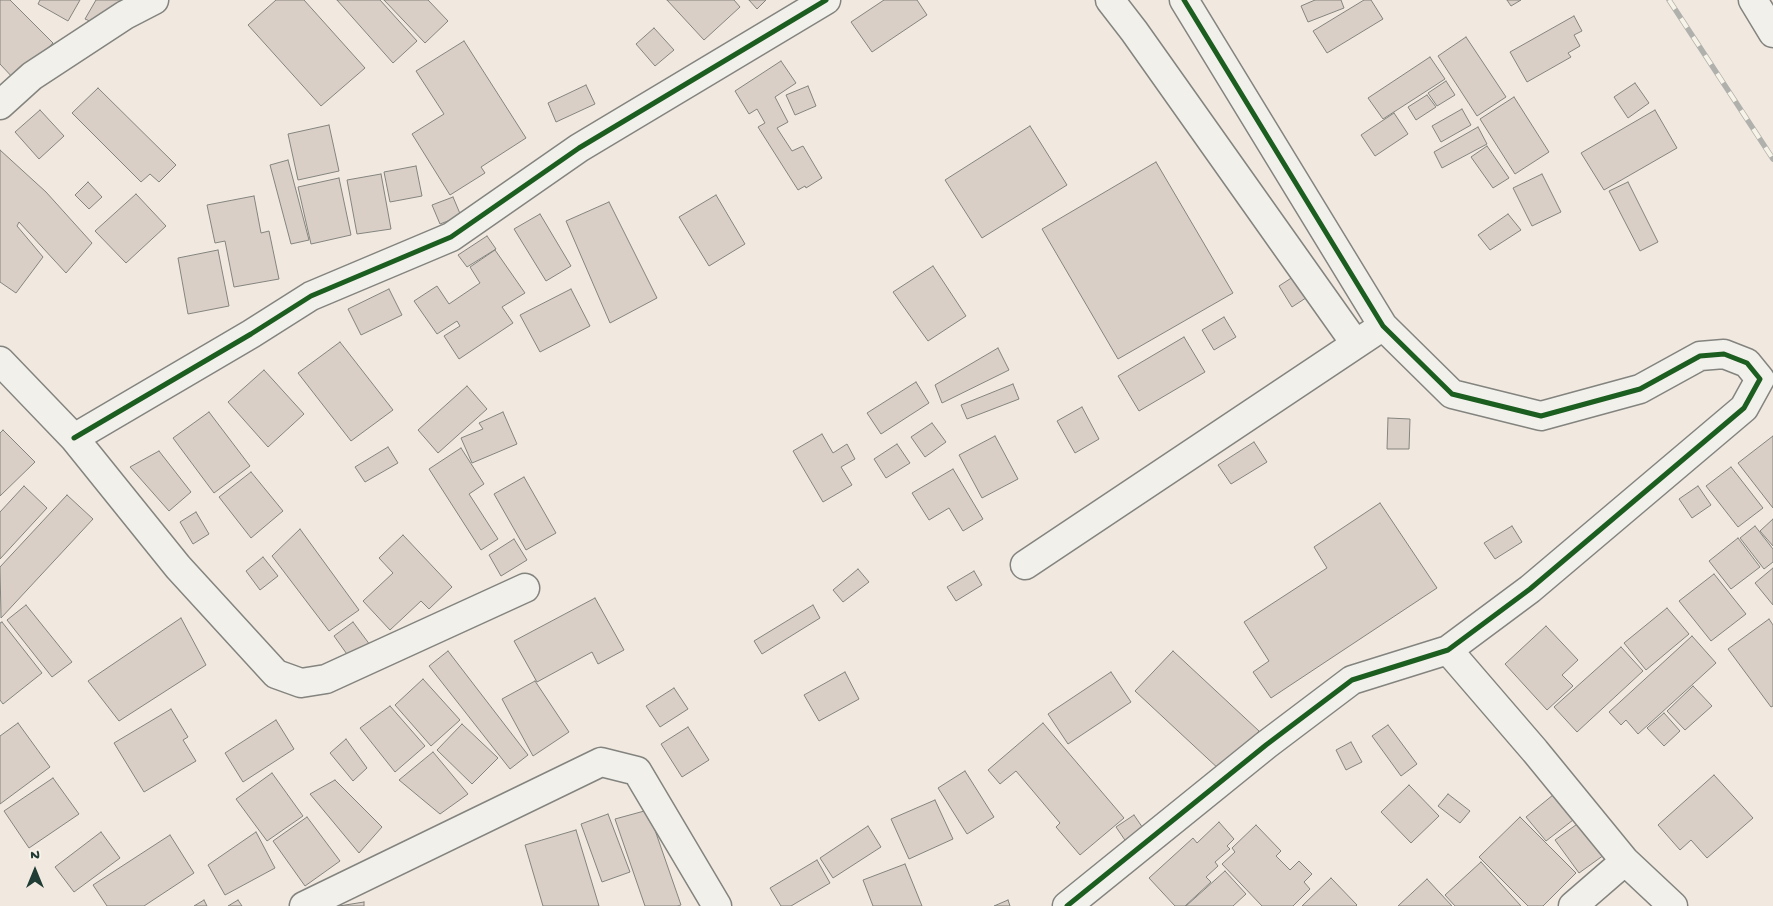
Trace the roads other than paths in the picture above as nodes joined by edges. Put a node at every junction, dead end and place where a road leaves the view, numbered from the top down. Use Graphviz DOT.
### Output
graph roads {
  1 [pos="154,0"];
  2 [pos="826,0"];
  3 [pos="1110,0"];
  4 [pos="1184,0"];
  5 [pos="1752,0"];
  6 [pos="1773,33"];
  7 [pos="0,105"];
  8 [pos="1383,326"];
  9 [pos="1355,343"];
  10 [pos="0,361"];
  11 [pos="74,438"];
  12 [pos="1025,565"];
  13 [pos="525,588"];
  14 [pos="1448,650"];
  15 [pos="1625,861"];
  16 [pos="304,906"];
  17 [pos="717,906"];
  18 [pos="1067,906"];
  19 [pos="1573,906"];
  20 [pos="1672,906"];
  1 -- 7 [label="street"];
  2 -- 11 [label="street"];
  3 -- 9 [label="street"];
  4 -- 8 [label="street"];
  5 -- 6 [label="street"];
  8 -- 9 [label="street"];
  8 -- 14 [label="street"];
  9 -- 12 [label="street"];
  10 -- 11 [label="street"];
  11 -- 13 [label="street"];
  14 -- 15 [label="street"];
  14 -- 18 [label="street"];
  15 -- 19 [label="street"];
  15 -- 20 [label="street"];
  16 -- 17 [label="street"];
}
